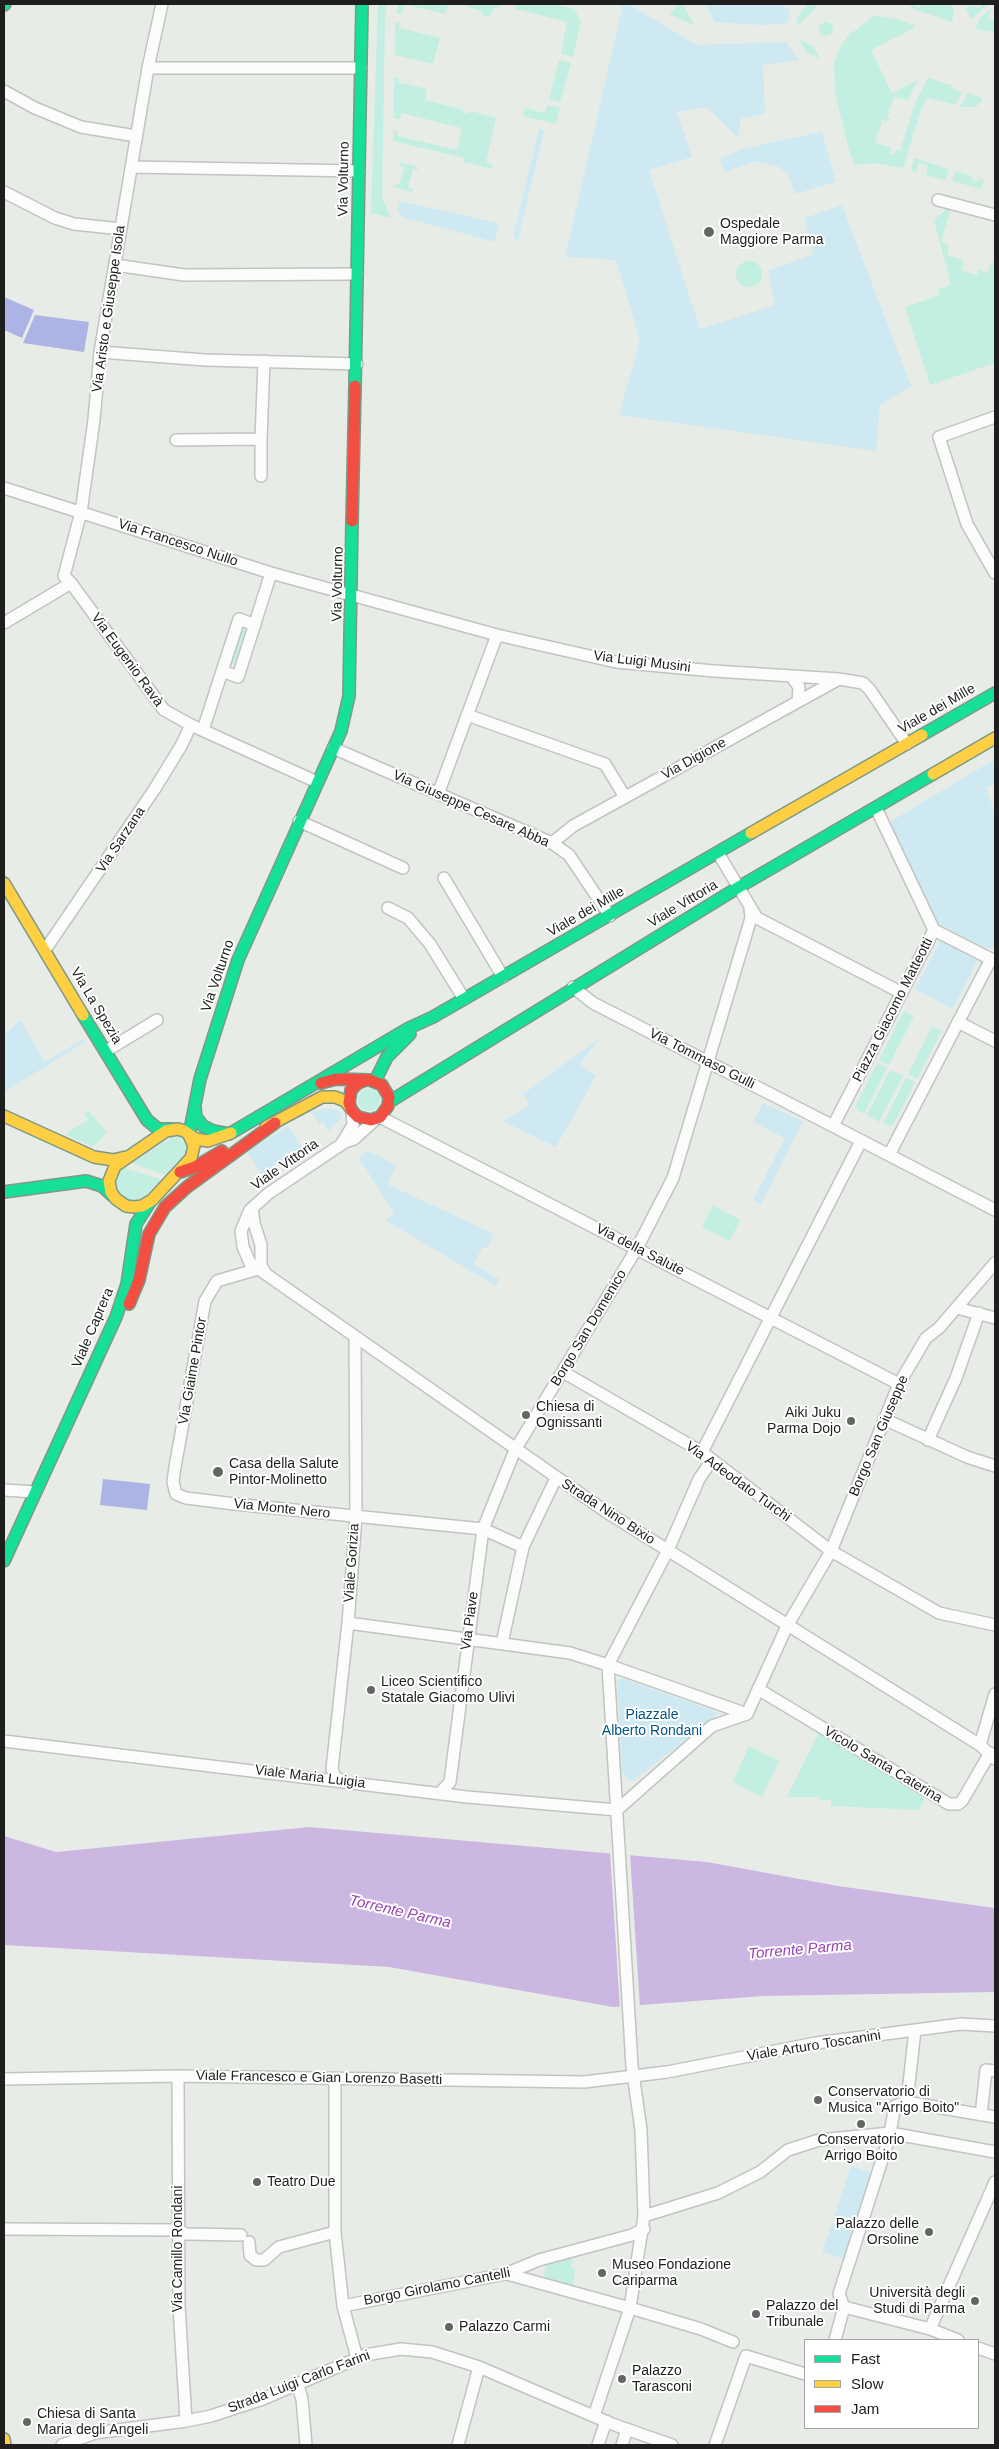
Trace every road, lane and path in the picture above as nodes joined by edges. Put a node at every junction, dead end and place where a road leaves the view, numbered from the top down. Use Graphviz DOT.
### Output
graph roads {
  1 [pos="162,4"];
  2 [pos="362,4"];
  3 [pos="148,68"];
  4 [pos="360,68"];
  5 [pos="4,91"];
  6 [pos="136,136"];
  7 [pos="132,167"];
  8 [pos="359,171"];
  9 [pos="4,192"];
  10 [pos="938,200"];
  11 [pos="995,215"];
  12 [pos="121,229"];
  13 [pos="115,265"];
  14 [pos="357,274"];
  15 [pos="100,352"];
  16 [pos="264,361"];
  17 [pos="356,364"];
  18 [pos="995,417"];
  19 [pos="261,439"];
  20 [pos="176,440"];
  21 [pos="261,476"];
  22 [pos="4,488"];
  23 [pos="81,512"];
  24 [pos="272,573"];
  25 [pos="995,573"];
  26 [pos="72,583"];
  27 [pos="353,597"];
  28 [pos="4,623"];
  29 [pos="255,625"];
  30 [pos="496,635"];
  31 [pos="222,671"];
  32 [pos="791,676"];
  33 [pos="839,679"];
  34 [pos="995,693"];
  35 [pos="798,701"];
  36 [pos="468,715"];
  37 [pos="191,725"];
  38 [pos="203,730"];
  39 [pos="995,738"];
  40 [pos="906,744"];
  41 [pos="333,748"];
  42 [pos="316,782"];
  43 [pos="438,794"];
  44 [pos="625,797"];
  45 [pos="876,808"];
  46 [pos="299,821"];
  47 [pos="552,843"];
  48 [pos="718,853"];
  49 [pos="402,868"];
  50 [pos="444,878"];
  51 [pos="4,883"];
  52 [pos="739,887"];
  53 [pos="388,908"];
  54 [pos="750,909"];
  55 [pos="610,916"];
  56 [pos="934,930"];
  57 [pos="44,950"];
  58 [pos="993,958"];
  59 [pos="503,977"];
  60 [pos="573,987"];
  61 [pos="902,993"];
  62 [pos="464,999"];
  63 [pos="433,1017"];
  64 [pos="157,1020"];
  65 [pos="958,1022"];
  66 [pos="995,1041"];
  67 [pos="106,1051"];
  68 [pos="707,1062"];
  69 [pos="370,1080"];
  70 [pos="313,1086"];
  71 [pos="389,1102"];
  72 [pos="195,1108"];
  73 [pos="351,1109"];
  74 [pos="4,1116"];
  75 [pos="378,1118"];
  76 [pos="275,1123"];
  77 [pos="833,1126"];
  78 [pos="172,1129"];
  79 [pos="231,1133"];
  80 [pos="189,1135"];
  81 [pos="861,1141"];
  82 [pos="341,1145"];
  83 [pos="889,1155"];
  84 [pos="127,1156"];
  85 [pos="175,1176"];
  86 [pos="4,1192"];
  87 [pos="113,1196"];
  88 [pos="152,1200"];
  89 [pos="252,1208"];
  90 [pos="995,1210"];
  91 [pos="242,1241"];
  92 [pos="637,1248"];
  93 [pos="995,1263"];
  94 [pos="258,1269"];
  95 [pos="269,1277"];
  96 [pos="957,1308"];
  97 [pos="979,1313"];
  98 [pos="771,1316"];
  99 [pos="995,1318"];
  100 [pos="355,1338"];
  101 [pos="563,1372"];
  102 [pos="899,1384"];
  103 [pos="73,1412"];
  104 [pos="884,1419"];
  105 [pos="928,1440"];
  106 [pos="515,1450"];
  107 [pos="702,1452"];
  108 [pos="712,1460"];
  109 [pos="995,1466"];
  110 [pos="556,1478"];
  111 [pos="4,1490"];
  112 [pos="35,1492"];
  113 [pos="186,1498"];
  114 [pos="356,1516"];
  115 [pos="483,1529"];
  116 [pos="523,1547"];
  117 [pos="668,1550"];
  118 [pos="831,1552"];
  119 [pos="4,1561"];
  120 [pos="348,1623"];
  121 [pos="787,1626"];
  122 [pos="995,1626"];
  123 [pos="467,1638"];
  124 [pos="502,1643"];
  125 [pos="608,1665"];
  126 [pos="758,1689"];
  127 [pos="995,1694"];
  128 [pos="747,1714"];
  129 [pos="4,1741"];
  130 [pos="980,1745"];
  131 [pos="993,1756"];
  132 [pos="343,1781"];
  133 [pos="440,1793"];
  134 [pos="617,1810"];
  135 [pos="995,2026"];
  136 [pos="915,2030"];
  137 [pos="990,2070"];
  138 [pos="178,2076"];
  139 [pos="4,2078"];
  140 [pos="633,2078"];
  141 [pos="335,2080"];
  142 [pos="907,2102"];
  143 [pos="981,2115"];
  144 [pos="995,2116"];
  145 [pos="890,2133"];
  146 [pos="995,2152"];
  147 [pos="995,2182"];
  148 [pos="644,2216"];
  149 [pos="644,2229"];
  150 [pos="4,2230"];
  151 [pos="178,2230"];
  152 [pos="335,2232"];
  153 [pos="505,2274"];
  154 [pos="343,2306"];
  155 [pos="844,2307"];
  156 [pos="630,2308"];
  157 [pos="930,2329"];
  158 [pos="835,2339"];
  159 [pos="955,2339"];
  160 [pos="733,2342"];
  161 [pos="979,2348"];
  162 [pos="995,2354"];
  163 [pos="357,2358"];
  164 [pos="479,2367"];
  165 [pos="804,2374"];
  166 [pos="297,2383"];
  167 [pos="594,2416"];
  168 [pos="606,2421"];
  169 [pos="186,2422"];
  170 [pos="627,2429"];
  171 [pos="4,2439"];
  172 [pos="4,2445"];
  173 [pos="62,2445"];
  174 [pos="306,2445"];
  175 [pos="458,2445"];
  176 [pos="598,2445"];
  177 [pos="622,2445"];
  178 [pos="672,2445"];
  179 [pos="715,2445"];
  1 -- 3 [label="street, Via Aristo e Giuseppe Isola"];
  2 -- 4 [label="main road, Via Volturno"];
  3 -- 4 [label="street"];
  3 -- 6 [label="street, Via Aristo e Giuseppe Isola"];
  4 -- 8 [label="main road, Via Volturno"];
  5 -- 6 [label="street"];
  6 -- 7 [label="street, Via Aristo e Giuseppe Isola"];
  7 -- 8 [label="street"];
  7 -- 12 [label="street, Via Aristo e Giuseppe Isola"];
  8 -- 14 [label="main road, Via Volturno"];
  9 -- 12 [label="street"];
  10 -- 11 [label="street"];
  12 -- 13 [label="street, Via Aristo e Giuseppe Isola"];
  13 -- 14 [label="street"];
  13 -- 15 [label="street, Via Aristo e Giuseppe Isola"];
  14 -- 17 [label="main road, Via Volturno"];
  15 -- 16 [label="street"];
  15 -- 23 [label="street, Via Aristo e Giuseppe Isola"];
  16 -- 17 [label="street"];
  16 -- 19 [label="street"];
  17 -- 27 [label="main road, Via Volturno"];
  18 -- 25 [label="street"];
  19 -- 20 [label="street"];
  19 -- 21 [label="street"];
  22 -- 23 [label="street, Via Francesco Nullo"];
  23 -- 24 [label="street, Via Francesco Nullo"];
  23 -- 26 [label="street, Via Eugenio Ravà"];
  24 -- 27 [label="street, Via Francesco Nullo"];
  24 -- 29 [label="street"];
  26 -- 28 [label="street"];
  26 -- 37 [label="street, Via Eugenio Ravà"];
  27 -- 30 [label="street, Via Luigi Musini"];
  27 -- 41 [label="main road, Via Volturno"];
  29 -- 31 [label="street"];
  29 -- 31 [label="street"];
  30 -- 32 [label="street, Via Luigi Musini"];
  30 -- 36 [label="street"];
  31 -- 38 [label="street"];
  32 -- 33 [label="street, Via Luigi Musini"];
  32 -- 35 [label="street"];
  33 -- 35 [label="street, Via Digione"];
  33 -- 40 [label="street, Via Luigi Musini"];
  34 -- 40 [label="main road, Viale dei Mille"];
  35 -- 44 [label="street, Via Digione"];
  36 -- 43 [label="street"];
  36 -- 44 [label="street"];
  37 -- 38 [label="street, Via Eugenio Ravà"];
  37 -- 57 [label="street, Via Sarzana"];
  38 -- 42 [label="street, Via Eugenio Ravà"];
  39 -- 45 [label="main road, Viale Vittoria"];
  40 -- 48 [label="main road, Viale dei Mille"];
  41 -- 42 [label="main road, Via Volturno"];
  41 -- 43 [label="street, Via Giuseppe Cesare Abba"];
  42 -- 46 [label="main road, Via Volturno"];
  43 -- 47 [label="street, Via Giuseppe Cesare Abba"];
  44 -- 47 [label="street, Via Digione"];
  45 -- 52 [label="main road, Viale Vittoria"];
  45 -- 56 [label="street"];
  46 -- 49 [label="street"];
  46 -- 72 [label="main road, Via Volturno"];
  47 -- 55 [label="street, Via Giuseppe Cesare Abba"];
  48 -- 52 [label="street"];
  48 -- 55 [label="main road, Viale dei Mille"];
  50 -- 59 [label="street"];
  51 -- 57 [label="main road, Via La Spezia"];
  52 -- 54 [label="street"];
  52 -- 60 [label="main road, Viale Vittoria"];
  53 -- 62 [label="street"];
  54 -- 61 [label="street"];
  54 -- 68 [label="street, Borgo San Domenico"];
  55 -- 59 [label="main road, Viale dei Mille"];
  56 -- 58 [label="street, Piazza Giacomo Matteotti"];
  56 -- 61 [label="street, Piazza Giacomo Matteotti"];
  57 -- 67 [label="main road, Via La Spezia"];
  58 -- 65 [label="street, Piazza Giacomo Matteotti"];
  59 -- 62 [label="main road, Viale dei Mille"];
  60 -- 68 [label="street, Via Tommaso Gulli"];
  60 -- 71 [label="main road, Viale Vittoria"];
  61 -- 77 [label="street, Piazza Giacomo Matteotti"];
  62 -- 63 [label="main road, Viale dei Mille"];
  63 -- 69 [label="main road"];
  63 -- 70 [label="main road, Viale dei Mille"];
  64 -- 67 [label="street"];
  65 -- 66 [label="street"];
  65 -- 83 [label="street, Piazza Giacomo Matteotti"];
  67 -- 78 [label="main road, Via La Spezia"];
  68 -- 77 [label="street, Via Tommaso Gulli"];
  68 -- 92 [label="street, Borgo San Domenico"];
  69 -- 70 [label="main road"];
  69 -- 71 [label="main road"];
  69 -- 73 [label="main road"];
  70 -- 79 [label="main road, Viale dei Mille"];
  71 -- 75 [label="main road"];
  72 -- 79 [label="main road"];
  72 -- 80 [label="main road, Via Volturno"];
  73 -- 75 [label="main road"];
  73 -- 76 [label="main road"];
  73 -- 82 [label="street, Viale Vittoria"];
  74 -- 84 [label="main road"];
  75 -- 82 [label="street, Viale Vittoria"];
  75 -- 92 [label="street, Via della Salute"];
  76 -- 85 [label="main road"];
  76 -- 103 [label="main road, Viale Caprera"];
  77 -- 81 [label="street"];
  78 -- 80 [label="main road, Via La Spezia"];
  78 -- 84 [label="main road"];
  79 -- 80 [label="main road, Viale dei Mille"];
  80 -- 85 [label="main road, Via Volturno"];
  81 -- 83 [label="street"];
  81 -- 98 [label="street"];
  82 -- 89 [label="street, Viale Vittoria"];
  83 -- 90 [label="street"];
  84 -- 87 [label="main road"];
  85 -- 88 [label="main road, Viale Caprera"];
  86 -- 87 [label="main road"];
  87 -- 88 [label="main road"];
  88 -- 103 [label="main road, Viale Caprera"];
  89 -- 91 [label="street, Viale Vittoria"];
  89 -- 95 [label="street"];
  91 -- 94 [label="street, Strada Nino Bixio"];
  92 -- 98 [label="street, Via della Salute"];
  92 -- 101 [label="street, Borgo San Domenico"];
  93 -- 96 [label="street, Borgo San Giuseppe"];
  94 -- 95 [label="street, Strada Nino Bixio"];
  94 -- 113 [label="street, Via Giaime Pintor"];
  95 -- 100 [label="street, Strada Nino Bixio"];
  96 -- 97 [label="street"];
  96 -- 102 [label="street, Borgo San Giuseppe"];
  97 -- 99 [label="street"];
  97 -- 105 [label="street"];
  98 -- 102 [label="street, Via della Salute"];
  98 -- 107 [label="street"];
  100 -- 106 [label="street, Strada Nino Bixio"];
  100 -- 114 [label="street, Viale Gorizia"];
  101 -- 106 [label="street, Borgo San Domenico"];
  101 -- 107 [label="street, Via Adeodato Turchi"];
  102 -- 104 [label="street, Borgo San Giuseppe"];
  103 -- 112 [label="main road, Viale Caprera"];
  104 -- 105 [label="street"];
  104 -- 118 [label="street, Borgo San Giuseppe"];
  105 -- 109 [label="street"];
  106 -- 110 [label="street, Strada Nino Bixio"];
  106 -- 115 [label="street, Via Piave"];
  107 -- 108 [label="street, Via Adeodato Turchi"];
  108 -- 117 [label="street"];
  108 -- 118 [label="street, Via Adeodato Turchi"];
  110 -- 116 [label="street"];
  110 -- 117 [label="street, Strada Nino Bixio"];
  111 -- 112 [label="street"];
  112 -- 119 [label="main road, Viale Caprera"];
  113 -- 114 [label="street, Via Monte Nero"];
  114 -- 115 [label="street, Via Monte Nero"];
  114 -- 120 [label="street, Viale Gorizia"];
  115 -- 116 [label="street, Via Monte Nero"];
  115 -- 123 [label="street, Via Piave"];
  116 -- 124 [label="street"];
  117 -- 121 [label="street, Strada Nino Bixio"];
  117 -- 125 [label="street"];
  118 -- 121 [label="street, Borgo San Giuseppe"];
  118 -- 122 [label="street, Via Adeodato Turchi"];
  120 -- 123 [label="street"];
  120 -- 132 [label="street, Viale Gorizia"];
  121 -- 126 [label="street, Borgo San Giuseppe"];
  121 -- 130 [label="street, Strada Nino Bixio"];
  123 -- 124 [label="street"];
  123 -- 133 [label="street, Via Piave"];
  124 -- 125 [label="street"];
  125 -- 128 [label="street"];
  125 -- 134 [label="street"];
  126 -- 128 [label="street, Borgo San Giuseppe"];
  126 -- 131 [label="street, Vicolo Santa Caterina"];
  127 -- 130 [label="street"];
  128 -- 134 [label="street"];
  129 -- 132 [label="street, Viale Maria Luigia"];
  130 -- 131 [label="street, Strada Nino Bixio"];
  132 -- 133 [label="street, Viale Maria Luigia"];
  133 -- 134 [label="street, Viale Maria Luigia"];
  134 -- 140 [label="street"];
  135 -- 136 [label="street, Viale Arturo Toscanini"];
  136 -- 140 [label="street, Viale Arturo Toscanini"];
  136 -- 142 [label="street"];
  137 -- 143 [label="street"];
  138 -- 139 [label="street, Viale Francesco e Gian Lorenzo Basetti"];
  138 -- 141 [label="street, Viale Francesco e Gian Lorenzo Basetti"];
  138 -- 151 [label="street, Via Camillo Rondani"];
  140 -- 141 [label="street, Viale Francesco e Gian Lorenzo Basetti"];
  140 -- 148 [label="street"];
  141 -- 152 [label="street"];
  142 -- 143 [label="street"];
  142 -- 145 [label="street"];
  143 -- 144 [label="street"];
  145 -- 146 [label="street"];
  145 -- 148 [label="street"];
  145 -- 155 [label="street"];
  147 -- 157 [label="street"];
  148 -- 149 [label="street"];
  149 -- 153 [label="street, Borgo Girolamo Cantelli"];
  149 -- 156 [label="street"];
  150 -- 151 [label="street"];
  151 -- 152 [label="street"];
  151 -- 169 [label="street, Via Camillo Rondani"];
  152 -- 154 [label="street"];
  153 -- 154 [label="street, Borgo Girolamo Cantelli"];
  153 -- 156 [label="street"];
  154 -- 163 [label="street"];
  155 -- 157 [label="street"];
  155 -- 158 [label="street"];
  156 -- 160 [label="street"];
  156 -- 167 [label="street"];
  157 -- 159 [label="street"];
  161 -- 162 [label="street"];
  163 -- 164 [label="street, Strada Luigi Carlo Farini"];
  163 -- 166 [label="street, Strada Luigi Carlo Farini"];
  164 -- 167 [label="street, Strada Luigi Carlo Farini"];
  164 -- 175 [label="street"];
  165 -- 179 [label="street"];
  166 -- 169 [label="street, Strada Luigi Carlo Farini"];
  166 -- 174 [label="street"];
  167 -- 168 [label="street, Strada Luigi Carlo Farini"];
  168 -- 170 [label="street, Strada Luigi Carlo Farini"];
  168 -- 176 [label="street"];
  169 -- 173 [label="street, Strada Luigi Carlo Farini"];
  170 -- 177 [label="street"];
  170 -- 178 [label="street, Strada Luigi Carlo Farini"];
  171 -- 172 [label="main road"];
}
